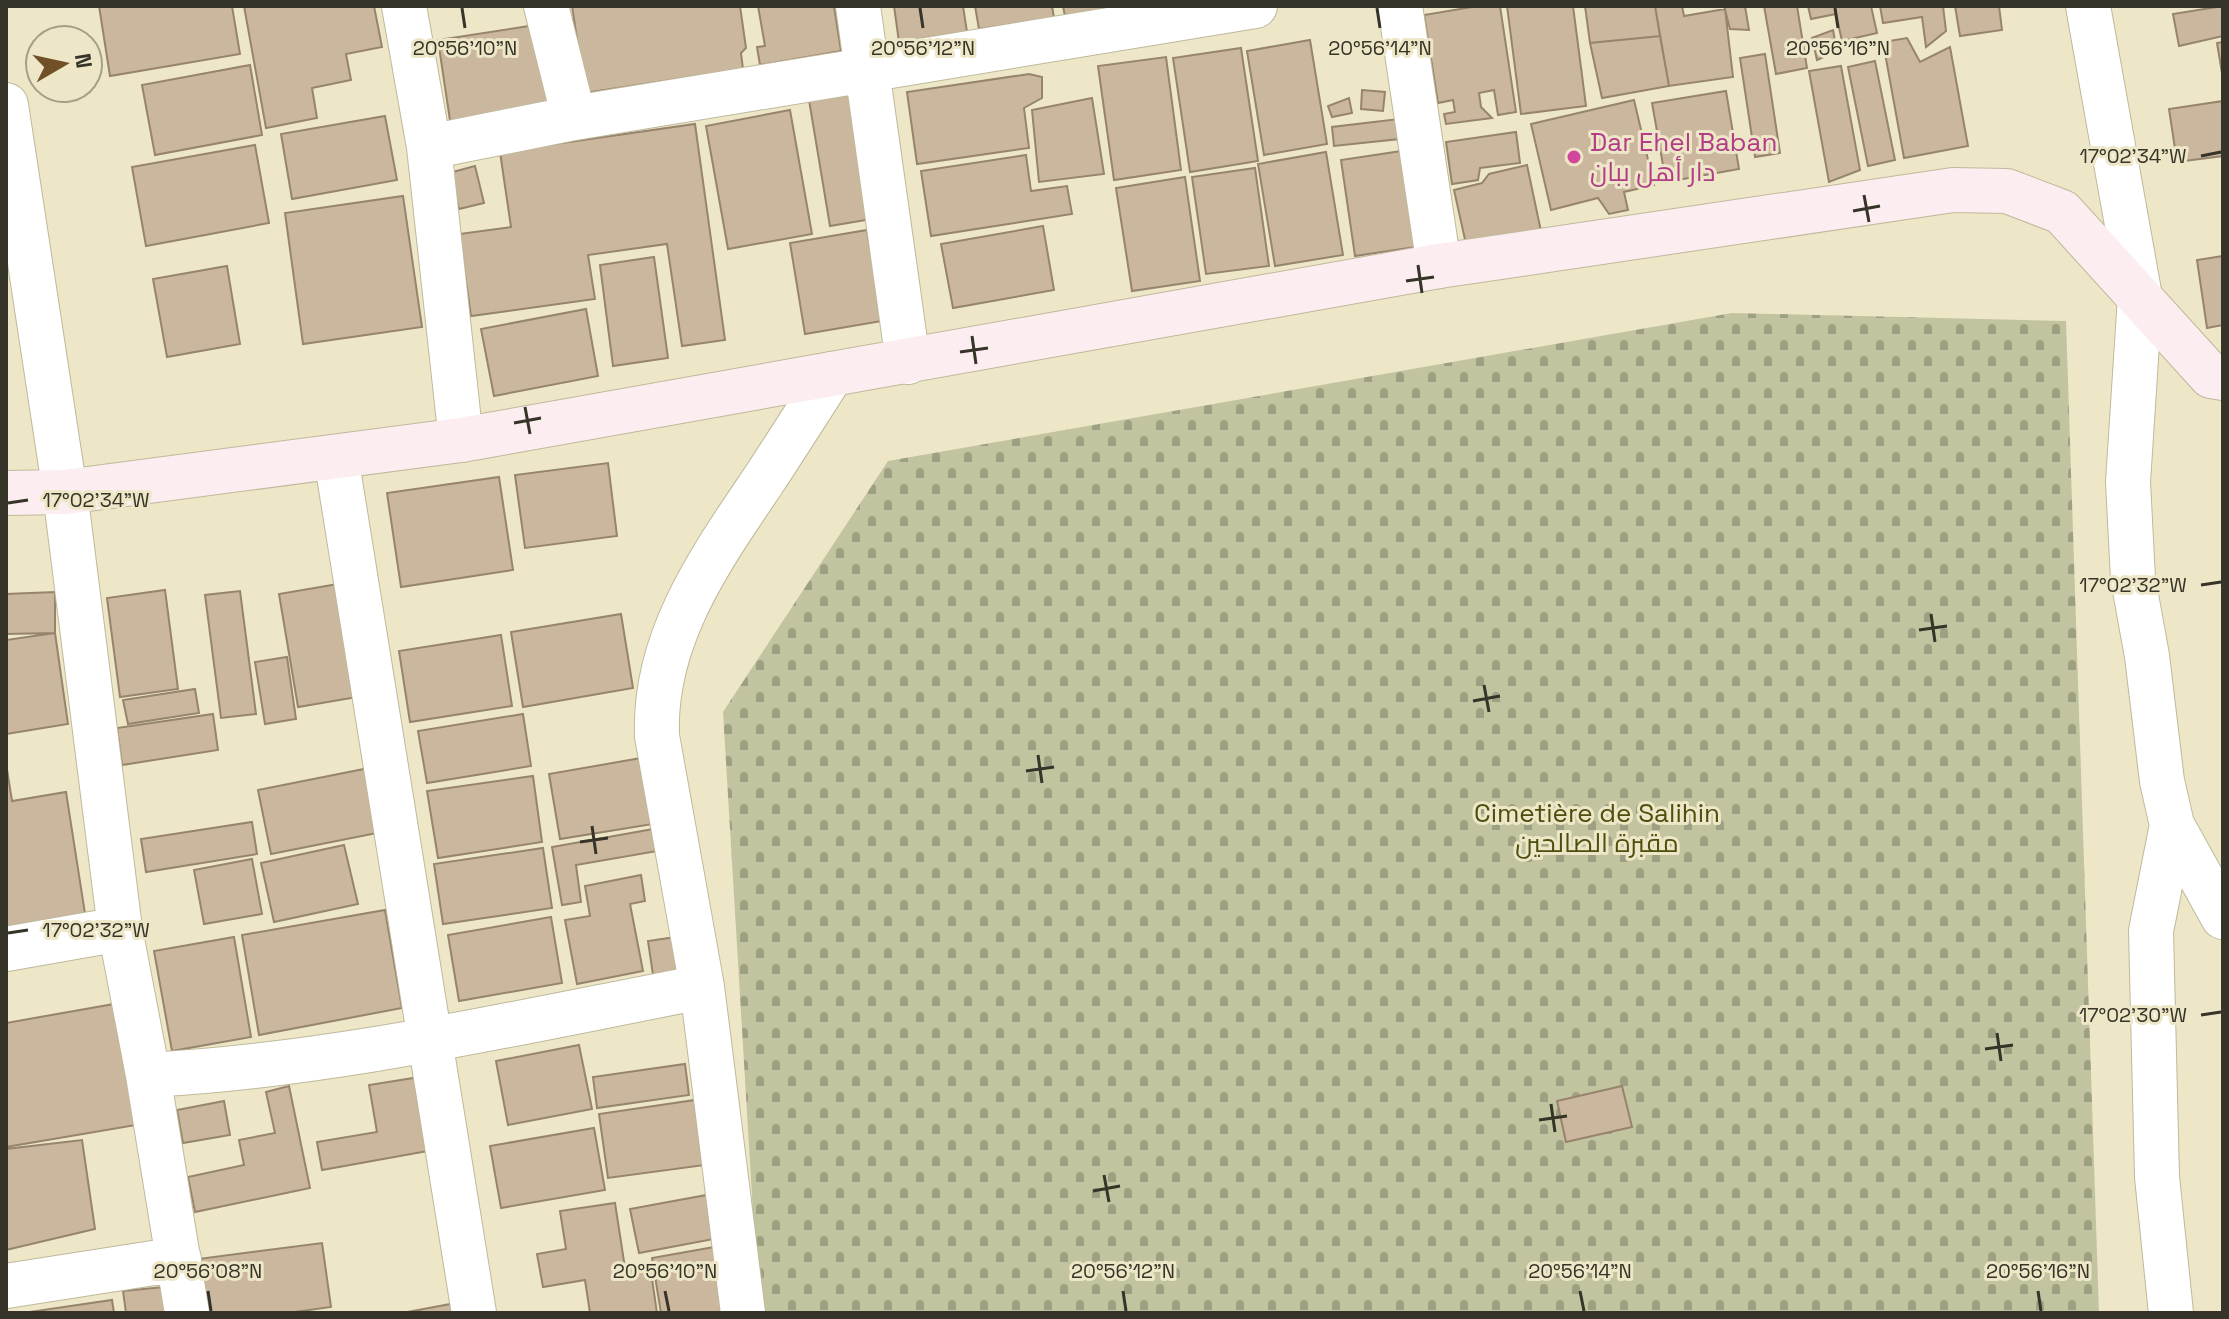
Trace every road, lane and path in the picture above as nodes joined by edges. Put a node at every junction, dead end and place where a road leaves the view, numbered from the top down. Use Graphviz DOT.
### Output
graph roads {
  1 [pos="404,6"];
  2 [pos="546,6"];
  3 [pos="858,6"];
  4 [pos="1255,6"];
  5 [pos="1400,6"];
  6 [pos="2088,6"];
  7 [pos="867,70"];
  8 [pos="6,105"];
  9 [pos="574,118"];
  10 [pos="429,147"];
  11 [pos="1439,266"];
  12 [pos="2140,297"];
  13 [pos="908,362"];
  14 [pos="832,374"];
  15 [pos="2223,378"];
  16 [pos="461,440"];
  17 [pos="336,457"];
  18 [pos="65,492"];
  19 [pos="6,493"];
  20 [pos="2172,825"];
  21 [pos="2223,917"];
  22 [pos="120,929"];
  23 [pos="6,949"];
  24 [pos="702,987"];
  25 [pos="430,1039"];
  26 [pos="148,1075"];
  27 [pos="179,1259"];
  28 [pos="6,1286"];
  29 [pos="187,1313"];
  30 [pos="474,1313"];
  31 [pos="743,1313"];
  32 [pos="2171,1313"];
  1 -- 10 [label="street"];
  2 -- 9 [label="street"];
  3 -- 7 [label="street"];
  4 -- 7 [label="street"];
  5 -- 11 [label="street"];
  6 -- 12 [label="street"];
  7 -- 9 [label="street"];
  7 -- 13 [label="street"];
  8 -- 18 [label="street"];
  9 -- 10 [label="street"];
  10 -- 16 [label="street"];
  11 -- 12 [label="street"];
  11 -- 13 [label="street"];
  12 -- 15 [label="street"];
  12 -- 20 [label="street"];
  13 -- 14 [label="street"];
  14 -- 16 [label="street"];
  14 -- 24 [label="street"];
  16 -- 17 [label="street"];
  17 -- 18 [label="street"];
  17 -- 25 [label="street"];
  18 -- 19 [label="street"];
  18 -- 22 [label="street"];
  20 -- 21 [label="street"];
  20 -- 32 [label="street"];
  22 -- 23 [label="street"];
  22 -- 26 [label="street"];
  24 -- 25 [label="street"];
  24 -- 31 [label="street"];
  25 -- 26 [label="street"];
  25 -- 30 [label="street"];
  26 -- 27 [label="street"];
  27 -- 28 [label="street"];
  27 -- 29 [label="street"];
}
